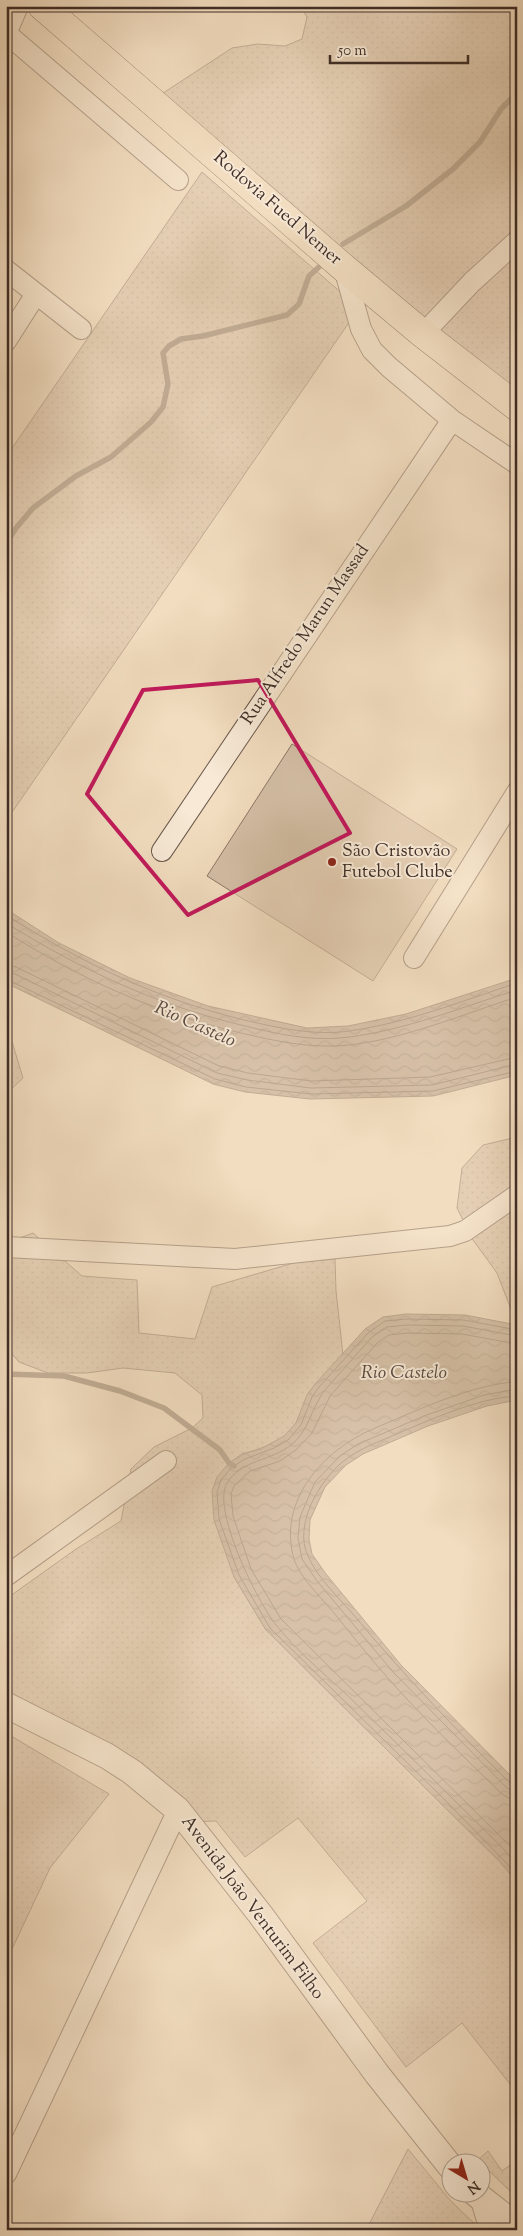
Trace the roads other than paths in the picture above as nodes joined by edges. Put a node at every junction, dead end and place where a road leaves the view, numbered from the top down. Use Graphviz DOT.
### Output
graph roads {
  1 [pos="18,6"];
  2 [pos="42,6"];
  3 [pos="6,34"];
  4 [pos="178,180"];
  5 [pos="517,242"];
  6 [pos="344,268"];
  7 [pos="6,270"];
  8 [pos="36,294"];
  9 [pos="81,329"];
  10 [pos="423,334"];
  11 [pos="6,341"];
  12 [pos="517,407"];
  13 [pos="452,420"];
  14 [pos="517,464"];
  15 [pos="517,792"];
  16 [pos="162,851"];
  17 [pos="414,958"];
  18 [pos="517,1195"];
  19 [pos="6,1247"];
  20 [pos="166,1461"];
  21 [pos="6,1576"];
  22 [pos="6,1705"];
  23 [pos="178,1810"];
  24 [pos="440,2154"];
  25 [pos="6,2174"];
  26 [pos="481,2204"];
  27 [pos="489,2204"];
  28 [pos="517,2226"];
  29 [pos="490,2230"];
  1 -- 3 [label="street"];
  2 -- 6 [label="main road, Rodovia Fued Nemer"];
  3 -- 4 [label="street"];
  5 -- 10 [label="street"];
  6 -- 10 [label="main road, Rodovia Fued Nemer"];
  6 -- 13 [label="street"];
  7 -- 8 [label="street"];
  8 -- 9 [label="street"];
  8 -- 11 [label="street"];
  10 -- 12 [label="main road, Rodovia Fued Nemer"];
  13 -- 14 [label="street"];
  13 -- 16 [label="street, Rua Alfredo Marun Massad"];
  15 -- 17 [label="street"];
  18 -- 19 [label="street"];
  20 -- 21 [label="street"];
  22 -- 23 [label="street, Avenida João Venturim Filho"];
  23 -- 24 [label="street, Avenida João Venturim Filho"];
  23 -- 25 [label="street"];
  26 -- 29 [label="street"];
  27 -- 28 [label="street"];
}
